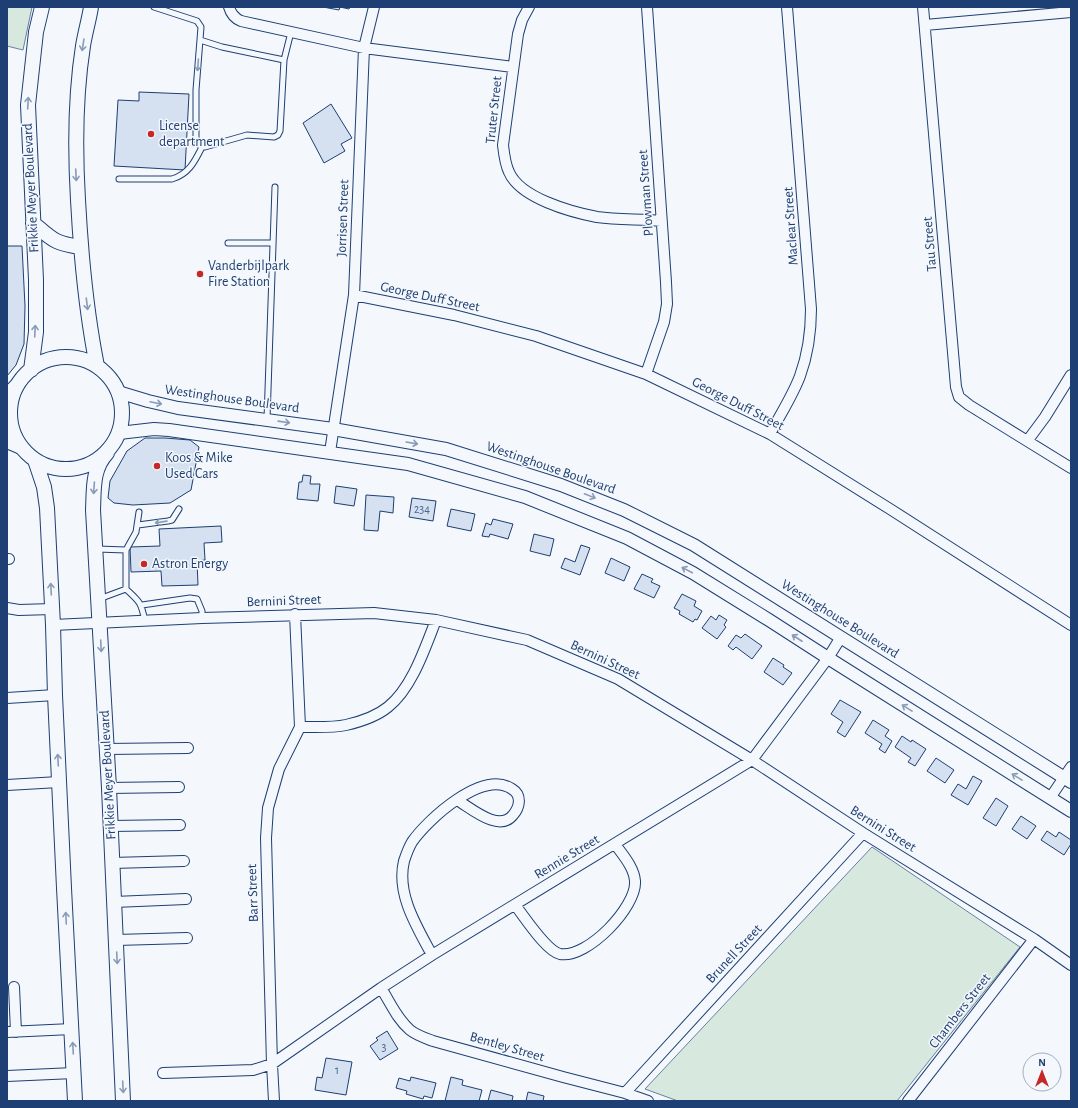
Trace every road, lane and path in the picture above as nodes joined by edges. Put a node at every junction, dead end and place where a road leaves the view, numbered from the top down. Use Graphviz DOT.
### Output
graph roads {
  1 [pos="42,7"];
  2 [pos="91,7"];
  3 [pos="154,7"];
  4 [pos="374,7"];
  5 [pos="529,7"];
  6 [pos="648,7"];
  7 [pos="786,7"];
  8 [pos="923,7"];
  9 [pos="230,10"];
  10 [pos="1071,12"];
  11 [pos="925,25"];
  12 [pos="291,32"];
  13 [pos="200,40"];
  14 [pos="364,48"];
  15 [pos="284,60"];
  16 [pos="513,68"];
  17 [pos="202,147"];
  18 [pos="120,179"];
  19 [pos="275,187"];
  20 [pos="661,221"];
  21 [pos="33,223"];
  22 [pos="273,242"];
  23 [pos="228,243"];
  24 [pos="80,247"];
  25 [pos="354,295"];
  26 [pos="96,366"];
  27 [pos="31,370"];
  28 [pos="646,374"];
  29 [pos="1071,375"];
  30 [pos="19,382"];
  31 [pos="118,392"];
  32 [pos="7,394"];
  33 [pos="267,420"];
  34 [pos="333,429"];
  35 [pos="120,433"];
  36 [pos="770,434"];
  37 [pos="1028,440"];
  38 [pos="7,442"];
  39 [pos="22,448"];
  40 [pos="330,452"];
  41 [pos="107,453"];
  42 [pos="35,460"];
  43 [pos="1071,468"];
  44 [pos="179,509"];
  45 [pos="140,512"];
  46 [pos="138,525"];
  47 [pos="96,549"];
  48 [pos="126,550"];
  49 [pos="126,589"];
  50 [pos="99,599"];
  51 [pos="142,605"];
  52 [pos="7,608"];
  53 [pos="52,609"];
  54 [pos="295,614"];
  55 [pos="202,618"];
  56 [pos="436,620"];
  57 [pos="145,621"];
  58 [pos="100,622"];
  59 [pos="53,625"];
  60 [pos="1071,625"];
  61 [pos="841,637"];
  62 [pos="828,658"];
  63 [pos="55,695"];
  64 [pos="7,698"];
  65 [pos="300,727"];
  66 [pos="188,748"];
  67 [pos="107,749"];
  68 [pos="752,760"];
  69 [pos="1071,767"];
  70 [pos="1068,780"];
  71 [pos="59,782"];
  72 [pos="7,785"];
  73 [pos="179,787"];
  74 [pos="109,788"];
  75 [pos="1050,798"];
  76 [pos="457,800"];
  77 [pos="1071,811"];
  78 [pos="180,825"];
  79 [pos="111,826"];
  80 [pos="863,833"];
  81 [pos="615,844"];
  82 [pos="184,861"];
  83 [pos="112,863"];
  84 [pos="186,899"];
  85 [pos="114,902"];
  86 [pos="515,905"];
  87 [pos="187,938"];
  88 [pos="1034,939"];
  89 [pos="116,940"];
  90 [pos="432,955"];
  91 [pos="1071,965"];
  92 [pos="14,987"];
  93 [pos="381,988"];
  94 [pos="72,1029"];
  95 [pos="12,1032"];
  96 [pos="272,1064"];
  97 [pos="74,1073"];
  98 [pos="163,1073"];
  99 [pos="7,1076"];
  100 [pos="625,1093"];
  101 [pos="75,1101"];
  102 [pos="123,1101"];
  103 [pos="274,1101"];
  104 [pos="648,1101"];
  105 [pos="908,1101"];
  21 -- 1 [label="main road, Frikkie Meyer Boulevard, one-way"];
  2 -- 24 [label="main road, one-way"];
  3 -- 13 [label="lane"];
  4 -- 14 [label="street, Jorrisen Street"];
  5 -- 16 [label="street, Truter Street"];
  6 -- 20 [label="street, Plowman Street"];
  7 -- 36 [label="street, Maclear Street"];
  8 -- 11 [label="street, Tau Street"];
  9 -- 12 [label="street"];
  10 -- 11 [label="street"];
  11 -- 37 [label="street, Tau Street"];
  12 -- 14 [label="street"];
  12 -- 15 [label="lane"];
  13 -- 15 [label="lane"];
  13 -- 17 [label="lane, one-way"];
  14 -- 16 [label="street"];
  14 -- 25 [label="street, Jorrisen Street"];
  15 -- 17 [label="lane"];
  16 -- 20 [label="street, Truter Street"];
  17 -- 18 [label="lane"];
  19 -- 22 [label="lane"];
  20 -- 28 [label="street, Plowman Street"];
  21 -- 24 [label="main road"];
  27 -- 21 [label="main road, Frikkie Meyer Boulevard, one-way"];
  22 -- 23 [label="lane"];
  22 -- 33 [label="lane"];
  24 -- 26 [label="main road, one-way"];
  25 -- 28 [label="street, George Duff Street"];
  25 -- 34 [label="street, Jorrisen Street"];
  26 -- 27 [label="main road"];
  26 -- 31 [label="main road"];
  27 -- 30 [label="main road"];
  28 -- 36 [label="street, George Duff Street"];
  29 -- 37 [label="street"];
  30 -- 32 [label="street"];
  30 -- 39 [label="main road"];
  31 -- 33 [label="street, Westinghouse Boulevard, one-way"];
  31 -- 35 [label="main road"];
  33 -- 34 [label="street, Westinghouse Boulevard, one-way"];
  34 -- 40 [label="street, Jorrisen Street"];
  34 -- 61 [label="street, Westinghouse Boulevard, one-way"];
  35 -- 40 [label="street"];
  35 -- 41 [label="main road"];
  36 -- 60 [label="street, George Duff Street"];
  37 -- 43 [label="street, Tau Street"];
  38 -- 39 [label="street"];
  39 -- 42 [label="main road"];
  62 -- 40 [label="street, one-way"];
  41 -- 42 [label="main road"];
  41 -- 47 [label="main road, Frikkie Meyer Boulevard, one-way"];
  53 -- 42 [label="main road, one-way"];
  44 -- 46 [label="lane, one-way"];
  45 -- 46 [label="lane"];
  46 -- 48 [label="lane"];
  47 -- 48 [label="lane"];
  47 -- 50 [label="main road, Frikkie Meyer Boulevard"];
  48 -- 49 [label="lane"];
  49 -- 50 [label="lane"];
  49 -- 51 [label="lane"];
  50 -- 58 [label="main road, Frikkie Meyer Boulevard"];
  51 -- 55 [label="lane"];
  51 -- 57 [label="lane"];
  52 -- 53 [label="street"];
  53 -- 59 [label="main road"];
  54 -- 55 [label="street, Bernini Street"];
  54 -- 56 [label="street, Bernini Street"];
  54 -- 65 [label="street, Barr Street"];
  55 -- 57 [label="street, Bernini Street"];
  56 -- 65 [label="street"];
  56 -- 68 [label="street, Bernini Street"];
  57 -- 58 [label="street, Bernini Street"];
  58 -- 59 [label="street, Bernini Street"];
  58 -- 67 [label="main road, Frikkie Meyer Boulevard, one-way"];
  59 -- 63 [label="main road"];
  61 -- 62 [label="street, Rennie Street"];
  61 -- 70 [label="street, Westinghouse Boulevard"];
  62 -- 68 [label="street, Rennie Street"];
  75 -- 62 [label="street, one-way"];
  63 -- 64 [label="street"];
  71 -- 63 [label="main road, one-way"];
  65 -- 96 [label="street, Barr Street"];
  66 -- 67 [label="street"];
  67 -- 74 [label="main road, Frikkie Meyer Boulevard"];
  68 -- 80 [label="street, Bernini Street"];
  68 -- 81 [label="street, Rennie Street"];
  69 -- 70 [label="street"];
  70 -- 75 [label="street"];
  71 -- 72 [label="street"];
  94 -- 71 [label="main road, one-way"];
  73 -- 74 [label="street"];
  74 -- 79 [label="main road, Frikkie Meyer Boulevard"];
  75 -- 77 [label="street"];
  76 -- 76 [label="street"];
  76 -- 90 [label="street"];
  78 -- 79 [label="street"];
  79 -- 83 [label="main road, Frikkie Meyer Boulevard"];
  80 -- 88 [label="street, Bernini Street"];
  80 -- 100 [label="street, Brunell Street"];
  81 -- 86 [label="street, Rennie Street"];
  81 -- 86 [label="street"];
  82 -- 83 [label="street"];
  83 -- 85 [label="main road, Frikkie Meyer Boulevard"];
  84 -- 85 [label="street"];
  85 -- 89 [label="main road, Frikkie Meyer Boulevard"];
  86 -- 90 [label="street, Rennie Street"];
  87 -- 89 [label="street"];
  88 -- 91 [label="street, Bernini Street"];
  88 -- 105 [label="street, Chambers Street"];
  89 -- 102 [label="main road, Frikkie Meyer Boulevard, one-way"];
  90 -- 93 [label="street, Rennie Street"];
  92 -- 95 [label="street"];
  93 -- 96 [label="street, Rennie Street"];
  93 -- 100 [label="street, Bentley Street"];
  94 -- 95 [label="street"];
  97 -- 94 [label="main road, one-way"];
  96 -- 98 [label="street, Rennie Street"];
  96 -- 103 [label="street, Barr Street"];
  97 -- 99 [label="street"];
  97 -- 101 [label="main road"];
  100 -- 104 [label="street, Bentley Street"];
}
